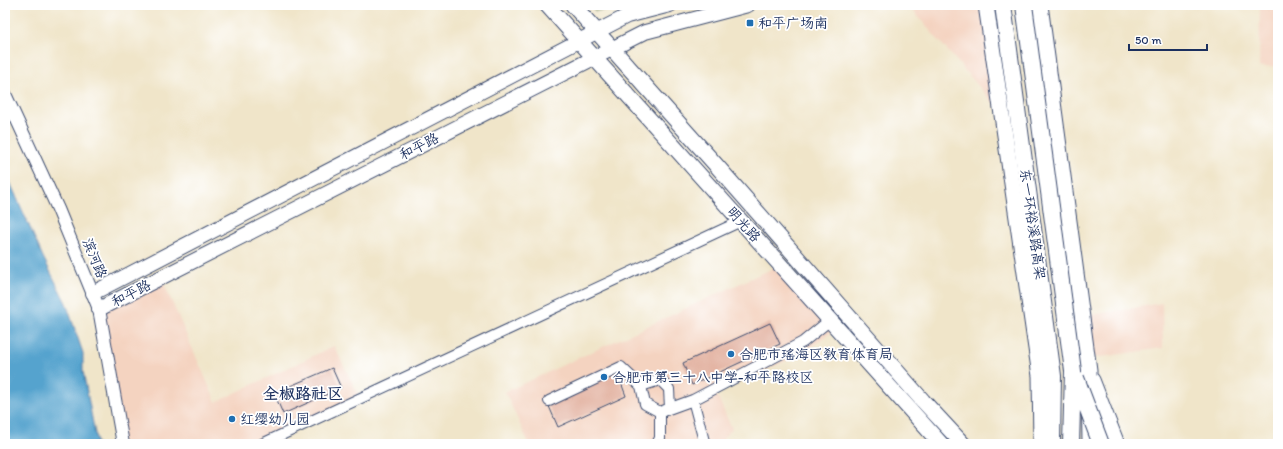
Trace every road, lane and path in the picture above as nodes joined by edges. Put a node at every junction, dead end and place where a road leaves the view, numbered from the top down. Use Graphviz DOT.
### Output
graph roads {
  1 [pos="547,5"];
  2 [pos="574,5"];
  3 [pos="670,5"];
  4 [pos="748,5"];
  5 [pos="986,5"];
  6 [pos="1003,5"];
  7 [pos="1024,5"];
  8 [pos="1040,5"];
  9 [pos="597,32"];
  10 [pos="580,41"];
  11 [pos="612,48"];
  12 [pos="594,57"];
  13 [pos="5,94"];
  14 [pos="741,221"];
  15 [pos="93,293"];
  16 [pos="99,309"];
  17 [pos="830,320"];
  18 [pos="1081,371"];
  19 [pos="1053,376"];
  20 [pos="641,386"];
  21 [pos="694,400"];
  22 [pos="549,401"];
  23 [pos="670,408"];
  24 [pos="660,412"];
  25 [pos="704,441"];
  26 [pos="123,444"];
  27 [pos="262,444"];
  28 [pos="657,444"];
  29 [pos="941,444"];
  30 [pos="963,444"];
  31 [pos="1041,444"];
  32 [pos="1052,444"];
  33 [pos="1071,444"];
  34 [pos="1080,444"];
  35 [pos="1090,444"];
  36 [pos="1101,444"];
  37 [pos="1117,444"];
  1 -- 10 [label="main road, 明光路"];
  2 -- 9 [label="main road, 明光路"];
  3 -- 9 [label="main road, 和平路"];
  4 -- 11 [label="main road, 和平路"];
  5 -- 31 [label="main road"];
  6 -- 19 [label="highway, 东一环裕溪路高架"];
  7 -- 18 [label="highway, 东一环裕溪路高架, bridge"];
  8 -- 18 [label="main road"];
  9 -- 10 [label="main road, 和平路"];
  9 -- 11 [label="main road, 明光路"];
  10 -- 12 [label="main road, 明光路"];
  10 -- 15 [label="main road, 和平路"];
  11 -- 12 [label="main road, 和平路"];
  11 -- 30 [label="main road, 明光路"];
  12 -- 14 [label="main road, 明光路"];
  12 -- 16 [label="main road, 和平路"];
  13 -- 15 [label="street, 滨河路"];
  14 -- 17 [label="main road, 明光路"];
  14 -- 27 [label="street"];
  15 -- 16 [label="street, 滨河路"];
  16 -- 26 [label="street, 滨河路"];
  17 -- 21 [label="street"];
  17 -- 29 [label="main road, 明光路"];
  18 -- 33 [label="highway, 东一环裕溪路高架, bridge"];
  18 -- 35 [label="main road"];
  18 -- 36 [label="highway, bridge"];
  18 -- 37 [label="main road"];
  19 -- 32 [label="highway, 东一环裕溪路高架"];
  19 -- 34 [label="highway, bridge"];
  20 -- 22 [label="street"];
  20 -- 23 [label="street"];
  20 -- 24 [label="street"];
  21 -- 23 [label="street"];
  21 -- 25 [label="street"];
  23 -- 24 [label="street"];
  24 -- 28 [label="street"];
}
